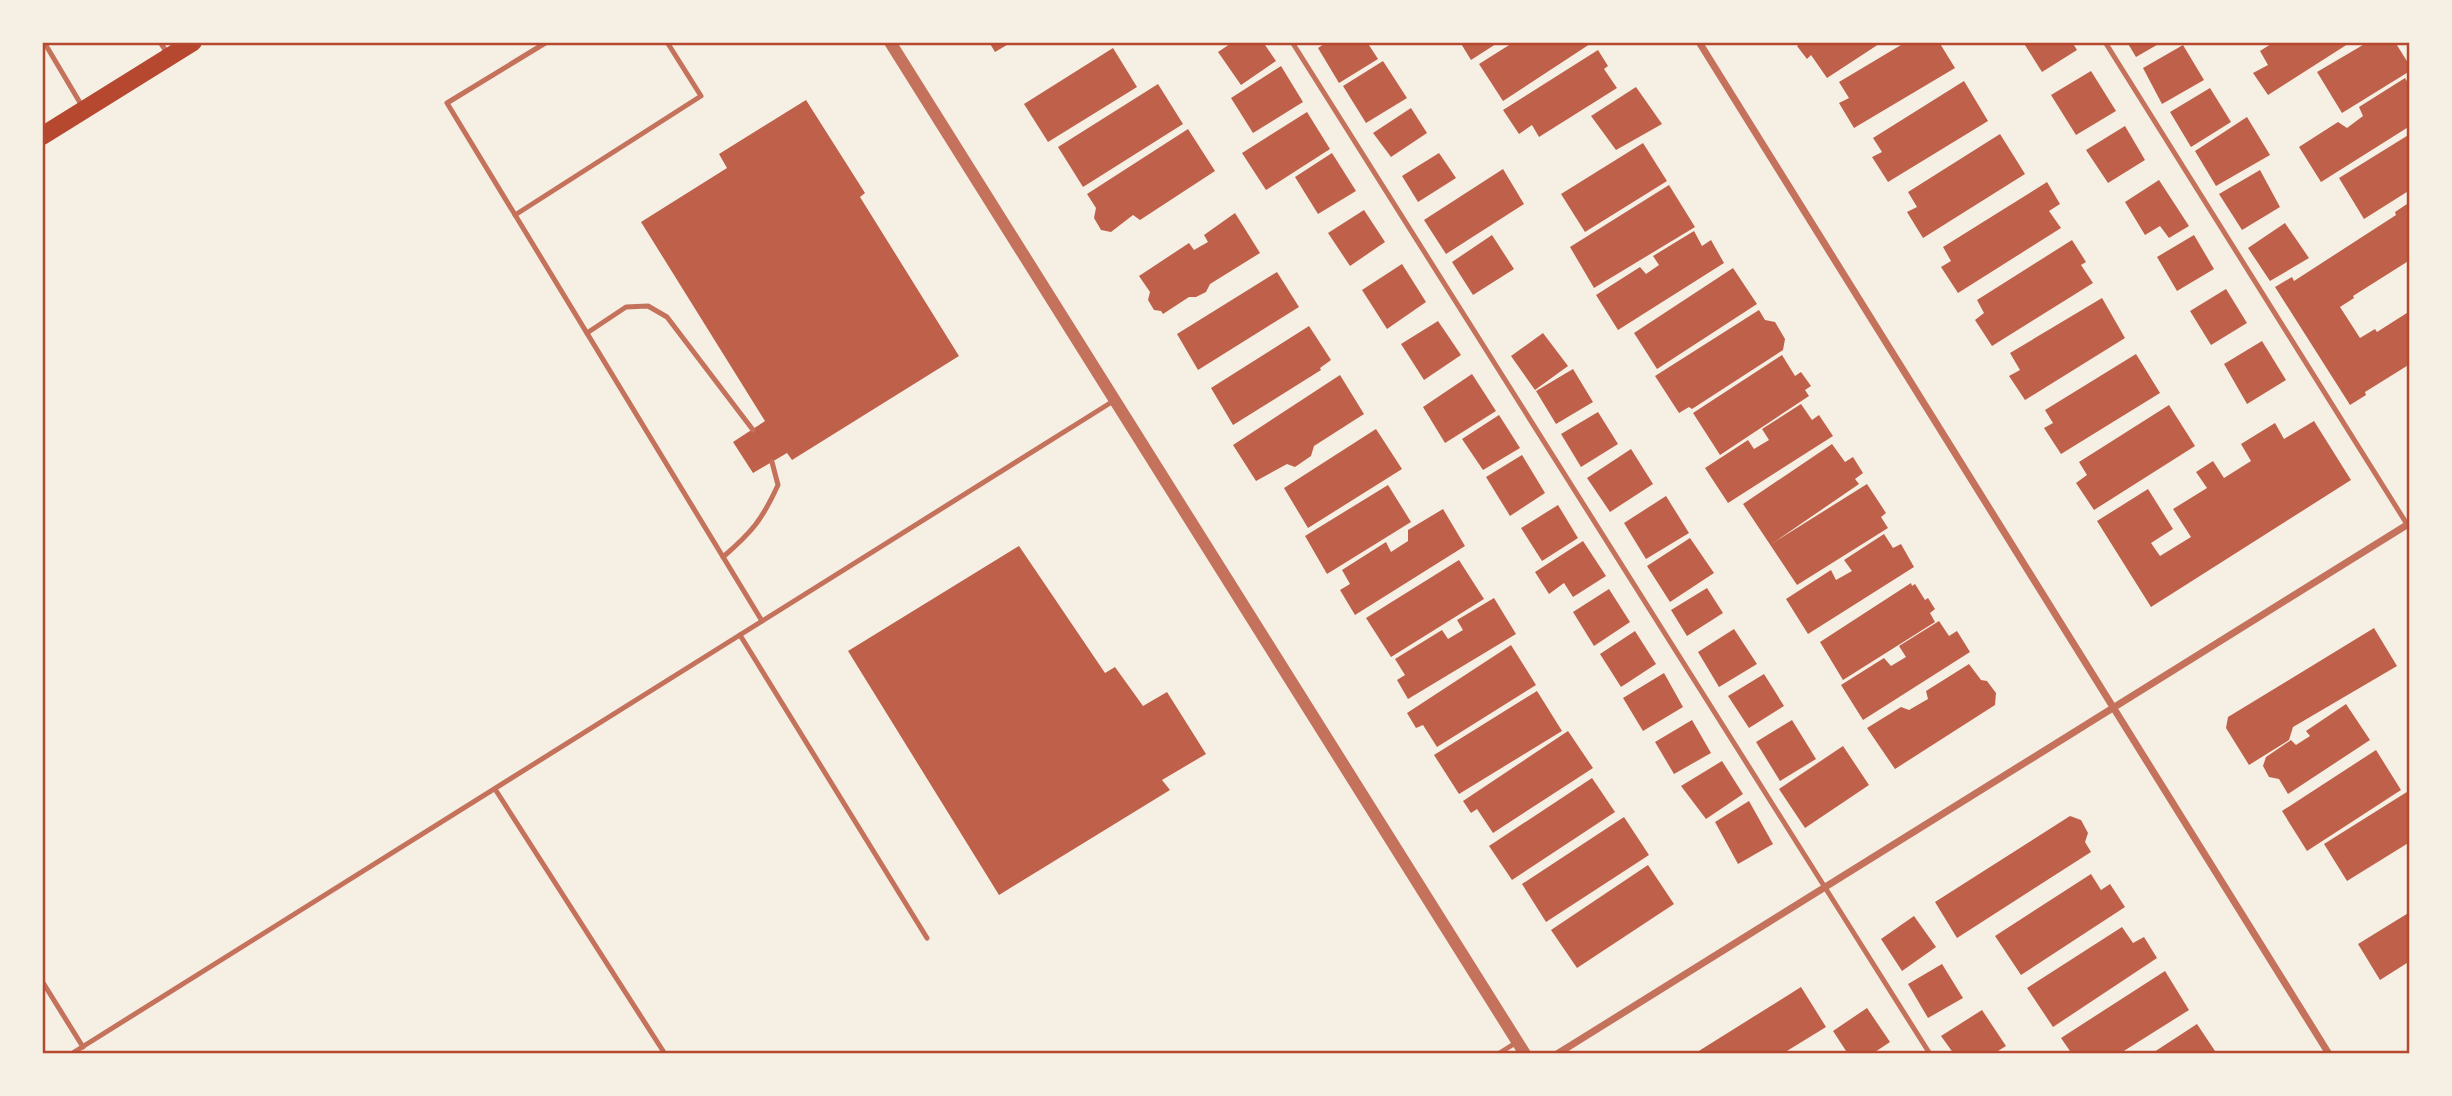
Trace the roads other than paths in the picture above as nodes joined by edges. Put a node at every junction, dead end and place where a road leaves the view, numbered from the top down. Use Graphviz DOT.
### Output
graph roads {
  1 [pos="44,42"];
  2 [pos="193,42"];
  3 [pos="547,42"];
  4 [pos="667,42"];
  5 [pos="890,42"];
  6 [pos="1292,42"];
  7 [pos="1699,42"];
  8 [pos="2105,42"];
  9 [pos="165,49"];
  10 [pos="84,110"];
  11 [pos="42,136"];
  12 [pos="515,215"];
  13 [pos="587,333"];
  14 [pos="1115,400"];
  15 [pos="753,430"];
  16 [pos="772,462"];
  17 [pos="2409,526"];
  18 [pos="723,557"];
  19 [pos="762,621"];
  20 [pos="740,635"];
  21 [pos="2113,707"];
  22 [pos="495,789"];
  23 [pos="1826,887"];
  24 [pos="927,938"];
  25 [pos="42,981"];
  26 [pos="1517,1042"];
  27 [pos="83,1047"];
  28 [pos="71,1054"];
  29 [pos="665,1054"];
  30 [pos="1498,1054"];
  31 [pos="1525,1054"];
  32 [pos="1558,1054"];
  33 [pos="1930,1054"];
  34 [pos="2329,1054"];
  1 -- 10 [label="lane"];
  2 -- 9 [label="main road"];
  3 -- 12 [label="lane"];
  4 -- 12 [label="lane"];
  5 -- 14 [label="street"];
  6 -- 23 [label="lane"];
  7 -- 21 [label="street"];
  8 -- 17 [label="lane"];
  9 -- 10 [label="main road"];
  10 -- 11 [label="main road"];
  12 -- 13 [label="lane"];
  13 -- 15 [label="lane"];
  13 -- 18 [label="lane"];
  14 -- 19 [label="lane"];
  14 -- 26 [label="street"];
  16 -- 18 [label="lane"];
  17 -- 21 [label="street"];
  18 -- 19 [label="lane"];
  19 -- 20 [label="lane"];
  20 -- 22 [label="lane"];
  20 -- 24 [label="lane"];
  21 -- 23 [label="street"];
  21 -- 34 [label="street"];
  22 -- 27 [label="lane"];
  22 -- 29 [label="lane"];
  23 -- 32 [label="street"];
  23 -- 33 [label="lane"];
  25 -- 27 [label="lane"];
  26 -- 30 [label="lane"];
  26 -- 31 [label="street"];
  27 -- 28 [label="lane"];
}
